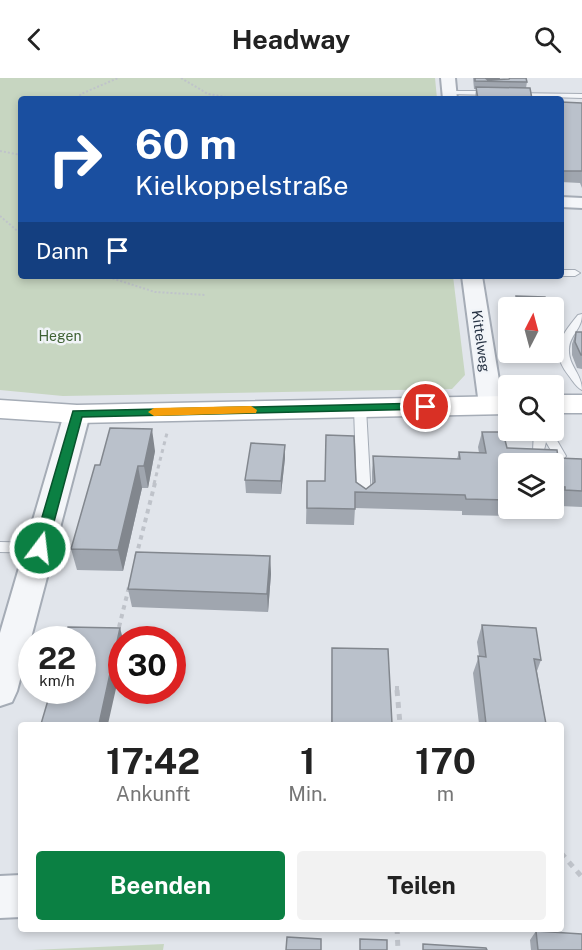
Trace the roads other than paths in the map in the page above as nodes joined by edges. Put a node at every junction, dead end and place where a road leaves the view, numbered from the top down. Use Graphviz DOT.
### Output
graph roads {
  1 [pos="451,87"];
  2 [pos="582,96"];
  3 [pos="564,202"];
  4 [pos="582,203"];
  5 [pos="564,273"];
  6 [pos="574,273"];
  7 [pos="473,279"];
  8 [pos="582,317"];
  9 [pos="582,386"];
  10 [pos="498,396"];
  11 [pos="564,404"];
  12 [pos="582,404"];
  13 [pos="498,405"];
  14 [pos="360,408"];
  15 [pos="0,409"];
  16 [pos="77,414"];
  17 [pos="541,441"];
  18 [pos="539,451"];
  19 [pos="364,498"];
  20 [pos="0,547"];
  21 [pos="40,548"];
  22 [pos="0,691"];
  23 [pos="18,896"];
  24 [pos="0,897"];
  1 -- 2 [label="lane"];
  3 -- 4 [label="street"];
  5 -- 6 [label="lane"];
  7 -- 10 [label="street, Kittelweg"];
  8 -- 9 [label="lane"];
  11 -- 12 [label="street"];
  13 -- 14 [label="street"];
  14 -- 16 [label="street"];
  14 -- 19 [label="lane"];
  15 -- 16 [label="street"];
  16 -- 21 [label="street"];
  17 -- 18 [label="lane"];
  20 -- 21 [label="lane"];
  21 -- 22 [label="street"];
  23 -- 24 [label="street"];
}
